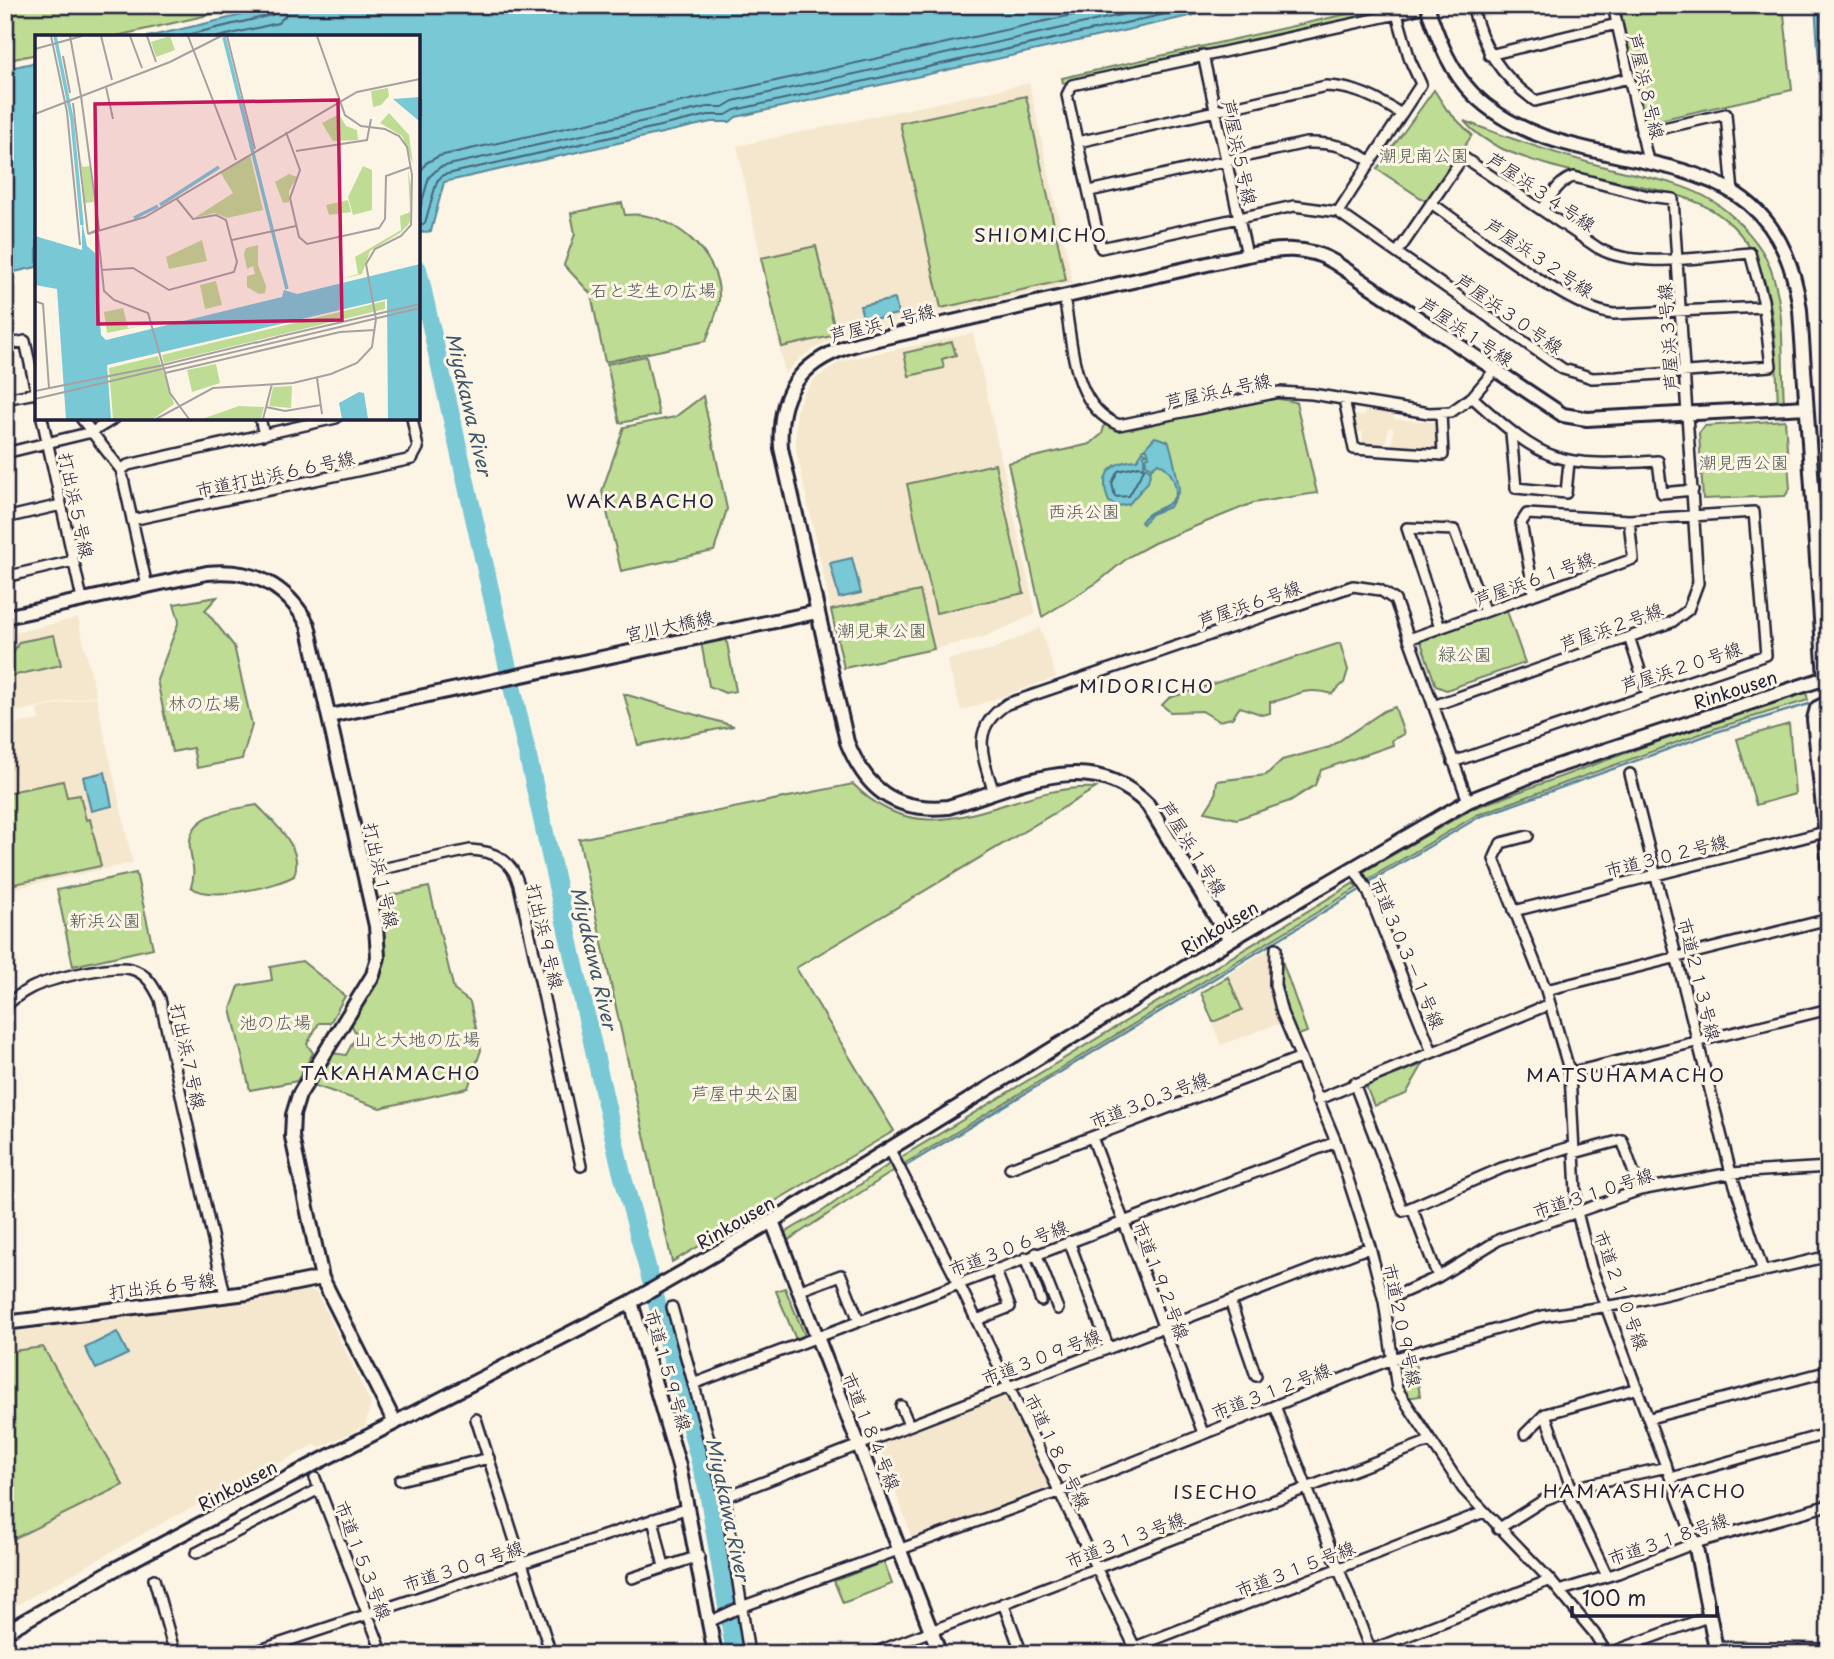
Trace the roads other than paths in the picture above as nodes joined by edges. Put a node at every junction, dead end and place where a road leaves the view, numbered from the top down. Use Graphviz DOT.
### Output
graph roads {
  1 [pos="1472,5"];
  2 [pos="1613,5"];
  3 [pos="1430,8"];
  4 [pos="1397,14"];
  5 [pos="1617,24"];
  6 [pos="1203,55"];
  7 [pos="1489,55"];
  8 [pos="1629,78"];
  9 [pos="1214,110"];
  10 [pos="1401,114"];
  11 [pos="1641,133"];
  12 [pos="1078,142"];
  13 [pos="1226,161"];
  14 [pos="1370,161"];
  15 [pos="1648,161"];
  16 [pos="1090,191"];
  17 [pos="1733,193"];
  18 [pos="1431,203"];
  19 [pos="1542,210"];
  20 [pos="1338,212"];
  21 [pos="1238,218"];
  22 [pos="1397,253"];
  23 [pos="1247,255"];
  24 [pos="1677,258"];
  25 [pos="1064,297"];
  26 [pos="1764,307"];
  27 [pos="1681,312"];
  28 [pos="5,345"];
  29 [pos="1494,370"];
  30 [pos="1685,372"];
  31 [pos="35,389"];
  32 [pos="35,394"];
  33 [pos="1472,397"];
  34 [pos="5,399"];
  35 [pos="1343,400"];
  36 [pos="1806,407"];
  37 [pos="1441,413"];
  38 [pos="1688,413"];
  39 [pos="42,420"];
  40 [pos="83,420"];
  41 [pos="112,420"];
  42 [pos="260,420"];
  43 [pos="328,420"];
  44 [pos="412,420"];
  45 [pos="92,432"];
  46 [pos="1511,433"];
  47 [pos="264,435"];
  48 [pos="47,444"];
  49 [pos="5,453"];
  50 [pos="1569,462"];
  51 [pos="121,470"];
  52 [pos="1693,490"];
  53 [pos="61,505"];
  54 [pos="1695,516"];
  55 [pos="5,518"];
  56 [pos="132,520"];
  57 [pos="1629,520"];
  58 [pos="73,561"];
  59 [pos="5,577"];
  60 [pos="147,586"];
  61 [pos="1534,593"];
  62 [pos="82,599"];
  63 [pos="817,612"];
  64 [pos="1485,612"];
  65 [pos="5,617"];
  66 [pos="1440,628"];
  67 [pos="1629,637"];
  68 [pos="1409,639"];
  69 [pos="1827,677"];
  70 [pos="1648,694"];
  71 [pos="1829,702"];
  72 [pos="1433,706"];
  73 [pos="330,716"];
  74 [pos="1453,762"];
  75 [pos="1630,774"];
  76 [pos="994,793"];
  77 [pos="1468,801"];
  78 [pos="1825,832"];
  79 [pos="1528,836"];
  80 [pos="1353,868"];
  81 [pos="1829,869"];
  82 [pos="363,873"];
  83 [pos="1657,873"];
  84 [pos="1514,911"];
  85 [pos="1829,919"];
  86 [pos="1230,940"];
  87 [pos="1276,948"];
  88 [pos="1678,956"];
  89 [pos="1546,990"];
  90 [pos="1550,1004"];
  91 [pos="5,1007"];
  92 [pos="1829,1009"];
  93 [pos="1699,1039"];
  94 [pos="1432,1052"];
  95 [pos="1299,1058"];
  96 [pos="1570,1073"];
  97 [pos="1354,1083"];
  98 [pos="1317,1100"];
  99 [pos="1092,1138"];
  100 [pos="1336,1142"];
  101 [pos="1573,1149"];
  102 [pos="890,1150"];
  103 [pos="581,1166"];
  104 [pos="1829,1167"];
  105 [pos="1010,1168"];
  106 [pos="1731,1173"];
  107 [pos="1640,1190"];
  108 [pos="1412,1208"];
  109 [pos="1577,1212"];
  110 [pos="1122,1220"];
  111 [pos="772,1221"];
  112 [pos="1069,1241"];
  113 [pos="1370,1247"];
  114 [pos="1036,1253"];
  115 [pos="1829,1256"];
  116 [pos="1025,1258"];
  117 [pos="995,1269"];
  118 [pos="1763,1271"];
  119 [pos="1438,1277"];
  120 [pos="323,1278"];
  121 [pos="959,1284"];
  122 [pos="798,1291"];
  123 [pos="225,1295"];
  124 [pos="1230,1300"];
  125 [pos="634,1301"];
  126 [pos="1041,1301"];
  127 [pos="1384,1301"];
  128 [pos="1608,1306"];
  129 [pos="672,1307"];
  130 [pos="1058,1310"];
  131 [pos="977,1320"];
  132 [pos="859,1321"];
  133 [pos="5,1323"];
  134 [pos="1163,1326"];
  135 [pos="816,1337"];
  136 [pos="1108,1346"];
  137 [pos="1392,1359"];
  138 [pos="1829,1371"];
  139 [pos="1256,1376"];
  140 [pos="693,1384"];
  141 [pos="1008,1385"];
  142 [pos="1638,1388"];
  143 [pos="901,1406"];
  144 [pos="1275,1406"];
  145 [pos="1545,1414"];
  146 [pos="1650,1418"];
  147 [pos="476,1419"];
  148 [pos="395,1423"];
  149 [pos="909,1425"];
  150 [pos="1203,1433"];
  151 [pos="1829,1433"];
  152 [pos="1525,1434"];
  153 [pos="1430,1441"];
  154 [pos="859,1446"];
  155 [pos="489,1458"];
  156 [pos="1667,1467"];
  157 [pos="315,1478"];
  158 [pos="1671,1478"];
  159 [pos="400,1480"];
  160 [pos="1307,1487"];
  161 [pos="319,1489"];
  162 [pos="1061,1491"];
  163 [pos="1569,1491"];
  164 [pos="725,1497"];
  165 [pos="1829,1505"];
  166 [pos="688,1508"];
  167 [pos="1484,1512"];
  168 [pos="653,1519"];
  169 [pos="1498,1529"];
  170 [pos="1695,1543"];
  171 [pos="901,1549"];
  172 [pos="196,1553"];
  173 [pos="699,1556"];
  174 [pos="522,1563"];
  175 [pos="664,1567"];
  176 [pos="1097,1567"];
  177 [pos="1339,1568"];
  178 [pos="1607,1576"];
  179 [pos="632,1578"];
  180 [pos="154,1580"];
  181 [pos="1550,1580"];
  182 [pos="1559,1591"];
  183 [pos="1003,1603"];
  184 [pos="740,1607"];
  185 [pos="368,1613"];
  186 [pos="1710,1616"];
  187 [pos="714,1619"];
  188 [pos="931,1631"];
  189 [pos="5,1632"];
  190 [pos="1829,1649"];
  191 [pos="1137,1650"];
  192 [pos="1716,1650"];
  193 [pos="1799,1651"];
  194 [pos="712,1653"];
  195 [pos="1368,1653"];
  196 [pos="176,1654"];
  197 [pos="248,1654"];
  198 [pos="383,1654"];
  199 [pos="551,1654"];
  200 [pos="749,1654"];
  201 [pos="872,1654"];
  202 [pos="940,1654"];
  203 [pos="1022,1654"];
  204 [pos="1117,1654"];
  205 [pos="1607,1654"];
  1 -- 7 [label="street"];
  2 -- 5 [label="street"];
  3 -- 4 [label="street"];
  3 -- 15 [label="street"];
  4 -- 6 [label="street"];
  4 -- 10 [label="street"];
  5 -- 7 [label="street, 芦屋浜８号線"];
  5 -- 8 [label="street, 芦屋浜８号線"];
  6 -- 9 [label="street, 芦屋浜５号線"];
  6 -- 12 [label="street"];
  7 -- 8 [label="street"];
  8 -- 11 [label="street, 芦屋浜８号線"];
  9 -- 10 [label="street"];
  9 -- 12 [label="street"];
  9 -- 13 [label="street, 芦屋浜５号線"];
  10 -- 14 [label="street"];
  11 -- 15 [label="street, 芦屋浜８号線"];
  11 -- 17 [label="street"];
  12 -- 16 [label="street"];
  13 -- 14 [label="street"];
  13 -- 16 [label="street"];
  13 -- 21 [label="street, 芦屋浜５号線"];
  14 -- 20 [label="street"];
  15 -- 17 [label="street"];
  16 -- 21 [label="street"];
  17 -- 36 [label="street"];
  18 -- 19 [label="street, 芦屋浜３４号線"];
  18 -- 22 [label="street, 芦屋浜３４号線"];
  18 -- 27 [label="street, 芦屋浜３２号線"];
  19 -- 24 [label="street, 芦屋浜３４号線"];
  19 -- 24 [label="street, 芦屋浜３号線"];
  20 -- 21 [label="street"];
  20 -- 22 [label="street, 芦屋浜３０号線"];
  21 -- 23 [label="street, 芦屋浜５号線"];
  22 -- 30 [label="street, 芦屋浜３０号線"];
  23 -- 25 [label="street, 芦屋浜１号線"];
  23 -- 29 [label="street, 芦屋浜１号線"];
  24 -- 26 [label="street, 芦屋浜３４号線"];
  24 -- 27 [label="street, 芦屋浜３号線"];
  25 -- 35 [label="street, 芦屋浜４号線"];
  25 -- 63 [label="street, 芦屋浜１号線"];
  26 -- 27 [label="street, 芦屋浜３２号線"];
  26 -- 30 [label="street, 芦屋浜３０号線"];
  27 -- 30 [label="street, 芦屋浜３号線"];
  28 -- 31 [label="street"];
  29 -- 33 [label="street"];
  29 -- 38 [label="street, 芦屋浜１号線"];
  30 -- 38 [label="street, 芦屋浜３号線"];
  32 -- 34 [label="street"];
  33 -- 37 [label="street"];
  33 -- 46 [label="street"];
  35 -- 37 [label="street, 芦屋浜４号線"];
  35 -- 37 [label="street"];
  36 -- 38 [label="street, 芦屋浜１号線"];
  36 -- 69 [label="street"];
  38 -- 52 [label="street, 芦屋浜２号線"];
  39 -- 48 [label="street, 打出浜５号線"];
  40 -- 45 [label="street"];
  41 -- 45 [label="street"];
  42 -- 47 [label="street"];
  43 -- 47 [label="street"];
  44 -- 56 [label="street, 市道打出浜６６号線"];
  45 -- 48 [label="street"];
  45 -- 51 [label="street"];
  46 -- 50 [label="street"];
  46 -- 50 [label="street"];
  47 -- 51 [label="street"];
  48 -- 49 [label="street"];
  48 -- 53 [label="street, 打出浜５号線"];
  50 -- 52 [label="street"];
  51 -- 56 [label="street"];
  52 -- 54 [label="street, 芦屋浜２号線"];
  53 -- 55 [label="street"];
  53 -- 58 [label="street, 打出浜５号線"];
  54 -- 57 [label="street"];
  54 -- 67 [label="street, 芦屋浜２号線"];
  54 -- 70 [label="street, 芦屋浜２０号線"];
  56 -- 60 [label="street"];
  57 -- 61 [label="street, 芦屋浜６１号線"];
  57 -- 61 [label="street"];
  58 -- 59 [label="street"];
  58 -- 62 [label="street, 打出浜５号線"];
  60 -- 62 [label="street, 打出浜１号線"];
  60 -- 73 [label="street, 打出浜１号線"];
  61 -- 64 [label="street, 芦屋浜６１号線"];
  62 -- 65 [label="street, 打出浜１号線"];
  63 -- 73 [label="street, 宮川大橋線"];
  63 -- 76 [label="street, 芦屋浜１号線"];
  64 -- 66 [label="street, 芦屋浜６１号線"];
  64 -- 66 [label="street"];
  66 -- 68 [label="street, 芦屋浜６１号線"];
  67 -- 70 [label="street"];
  67 -- 72 [label="street, 芦屋浜２号線"];
  68 -- 72 [label="street, 芦屋浜６号線"];
  68 -- 76 [label="street, 芦屋浜６号線"];
  69 -- 77 [label="street, Rinkousen"];
  70 -- 74 [label="street, 芦屋浜２０号線"];
  71 -- 78 [label="street"];
  72 -- 74 [label="street, 芦屋浜６号線"];
  73 -- 82 [label="street, 打出浜１号線"];
  74 -- 77 [label="street, 芦屋浜６号線"];
  75 -- 83 [label="street, 市道２１３号線"];
  76 -- 86 [label="street, 芦屋浜１号線"];
  77 -- 80 [label="street, Rinkousen"];
  78 -- 81 [label="street"];
  78 -- 83 [label="street, 市道３０２号線"];
  79 -- 84 [label="street, 市道２１０号線"];
  80 -- 86 [label="street, Rinkousen"];
  80 -- 94 [label="street, 市道３０３－１号線"];
  82 -- 103 [label="street, 打出浜９号線"];
  82 -- 120 [label="street, 打出浜１号線"];
  83 -- 84 [label="street, 市道３０２号線"];
  83 -- 88 [label="street, 市道２１３号線"];
  84 -- 89 [label="street, 市道２１０号線"];
  85 -- 88 [label="street"];
  86 -- 102 [label="street, Rinkousen"];
  87 -- 95 [label="street, 市道２０９号線"];
  88 -- 89 [label="street"];
  88 -- 93 [label="street, 市道２１３号線"];
  89 -- 90 [label="street, 市道２１０号線"];
  90 -- 94 [label="street"];
  90 -- 96 [label="street, 市道２１０号線"];
  91 -- 123 [label="street, 打出浜７号線"];
  92 -- 93 [label="street"];
  93 -- 96 [label="street"];
  93 -- 106 [label="street, 市道２１３号線"];
  94 -- 97 [label="street"];
  95 -- 98 [label="street, 市道２０９号線"];
  95 -- 99 [label="street, 市道３０３号線"];
  96 -- 101 [label="street, 市道２１０号線"];
  97 -- 98 [label="street"];
  97 -- 108 [label="street"];
  98 -- 100 [label="street, 市道２０９号線"];
  99 -- 105 [label="street, 市道３０３号線"];
  99 -- 110 [label="street, 市道１９２号線"];
  100 -- 110 [label="street, 市道３０６号線"];
  100 -- 113 [label="street, 市道２０９号線"];
  101 -- 107 [label="street"];
  101 -- 108 [label="street"];
  101 -- 109 [label="street, 市道２１０号線"];
  102 -- 111 [label="street, Rinkousen"];
  102 -- 121 [label="street, 市道１８６号線"];
  104 -- 106 [label="street, 市道３１０号線"];
  106 -- 107 [label="street, 市道３１０号線"];
  106 -- 118 [label="street, 市道２１３号線"];
  107 -- 109 [label="street, 市道３１０号線"];
  108 -- 119 [label="street"];
  109 -- 119 [label="street, 市道３１０号線"];
  109 -- 128 [label="street, 市道２１０号線"];
  110 -- 112 [label="street, 市道３０６号線"];
  110 -- 134 [label="street, 市道１９２号線"];
  111 -- 122 [label="street, 市道１８４号線"];
  111 -- 125 [label="street, Rinkousen"];
  112 -- 114 [label="street, 市道３０６号線"];
  112 -- 136 [label="street"];
  113 -- 124 [label="street, 市道３０９号線"];
  113 -- 127 [label="street, 市道２０９号線"];
  114 -- 116 [label="street, 市道３０６号線"];
  114 -- 130 [label="street"];
  115 -- 118 [label="street, 市道３１２号線"];
  116 -- 117 [label="street, 市道３０６号線"];
  116 -- 126 [label="street"];
  117 -- 121 [label="street, 市道３０６号線"];
  117 -- 131 [label="street"];
  118 -- 128 [label="street, 市道３１２号線"];
  119 -- 127 [label="street, 市道３１０号線"];
  120 -- 123 [label="street, 打出浜６号線"];
  120 -- 148 [label="street, 打出浜１号線"];
  121 -- 131 [label="street, 市道１８６号線"];
  121 -- 132 [label="street, 市道３０６号線"];
  122 -- 132 [label="street"];
  122 -- 135 [label="street, 市道１８４号線"];
  123 -- 133 [label="street, 打出浜６号線"];
  124 -- 134 [label="street, 市道３０９号線"];
  124 -- 139 [label="street"];
  125 -- 148 [label="street, Rinkousen"];
  125 -- 166 [label="street, 市道１５９号線"];
  127 -- 137 [label="street, 市道２０９号線"];
  128 -- 137 [label="street, 市道３１２号線"];
  128 -- 142 [label="street, 市道２１０号線"];
  129 -- 140 [label="street"];
  131 -- 141 [label="street, 市道１８６号線"];
  132 -- 135 [label="street, 市道３０６号線"];
  134 -- 136 [label="street, 市道３０９号線"];
  134 -- 150 [label="street, 市道１９２号線"];
  135 -- 140 [label="street, 市道３０６号線"];
  135 -- 154 [label="street, 市道１８４号線"];
  136 -- 141 [label="street, 市道３０９号線"];
  137 -- 144 [label="street, 市道３１２号線"];
  137 -- 153 [label="street, 市道２０９号線"];
  138 -- 146 [label="street"];
  140 -- 164 [label="street"];
  141 -- 149 [label="street, 市道３０９号線"];
  141 -- 162 [label="street, 市道１８６号線"];
  142 -- 145 [label="street"];
  142 -- 146 [label="street, 市道２１０号線"];
  143 -- 149 [label="street"];
  144 -- 150 [label="street, 市道３１２号線"];
  144 -- 160 [label="street"];
  145 -- 152 [label="street"];
  145 -- 163 [label="street"];
  146 -- 156 [label="street, 市道２１０号線"];
  147 -- 155 [label="street"];
  148 -- 189 [label="street, Rinkousen"];
  149 -- 154 [label="street, 市道３０９号線"];
  150 -- 162 [label="street, 市道３１２号線"];
  151 -- 158 [label="street"];
  153 -- 160 [label="street, 市道３１３号線"];
  153 -- 167 [label="street, 市道２０９号線"];
  154 -- 164 [label="street, 市道３０９号線"];
  154 -- 171 [label="street, 市道１８４号線"];
  155 -- 159 [label="street"];
  155 -- 174 [label="street"];
  156 -- 158 [label="street, 市道２１０号線"];
  156 -- 163 [label="street"];
  157 -- 161 [label="street, 市道１５３号線"];
  158 -- 170 [label="street, 市道２１０号線"];
  160 -- 176 [label="street, 市道３１３号線"];
  160 -- 177 [label="street"];
  161 -- 172 [label="street"];
  161 -- 185 [label="street, 市道１５３号線"];
  162 -- 171 [label="street, 市道３１２号線"];
  162 -- 176 [label="street, 市道１８６号線"];
  163 -- 169 [label="street"];
  163 -- 178 [label="street"];
  164 -- 184 [label="street"];
  165 -- 170 [label="street, 市道３１８号線"];
  166 -- 168 [label="street, 市道３０９号線"];
  166 -- 173 [label="street, 市道１５９号線"];
  167 -- 169 [label="street, 市道２０９号線"];
  167 -- 177 [label="street, 市道３１５号線"];
  168 -- 174 [label="street, 市道３０９号線"];
  168 -- 175 [label="street"];
  169 -- 181 [label="street, 市道２０９号線"];
  170 -- 178 [label="street, 市道３１８号線"];
  170 -- 186 [label="street, 市道２１０号線"];
  171 -- 184 [label="street, 市道３１２号線"];
  171 -- 188 [label="street, 市道１８４号線"];
  173 -- 175 [label="street"];
  173 -- 187 [label="street, 市道１５９号線"];
  174 -- 185 [label="street, 市道３０９号線"];
  174 -- 199 [label="street"];
  175 -- 179 [label="street"];
  176 -- 183 [label="street, 市道３１３号線"];
  176 -- 191 [label="street, 市道１８６号線"];
  177 -- 191 [label="street, 市道３１５号線"];
  177 -- 195 [label="street"];
  178 -- 182 [label="street, 市道３１８号線"];
  180 -- 196 [label="street"];
  181 -- 182 [label="street, 市道２０９号線"];
  181 -- 195 [label="street"];
  182 -- 205 [label="street, 市道２０９号線"];
  183 -- 188 [label="street, 市道３１３号線"];
  183 -- 203 [label="street"];
  184 -- 187 [label="street, 市道３１２号線"];
  184 -- 200 [label="street"];
  185 -- 197 [label="street, 市道３０９号線"];
  185 -- 198 [label="street, 市道１５３号線"];
  186 -- 192 [label="street, 市道２１０号線"];
  186 -- 205 [label="street"];
  187 -- 194 [label="street, 市道１５９号線"];
  188 -- 201 [label="street, 市道３１３号線"];
  188 -- 202 [label="street, 市道１８４号線"];
  190 -- 193 [label="street"];
  191 -- 204 [label="street, 市道３１５号線"];
  192 -- 193 [label="street"];
}
